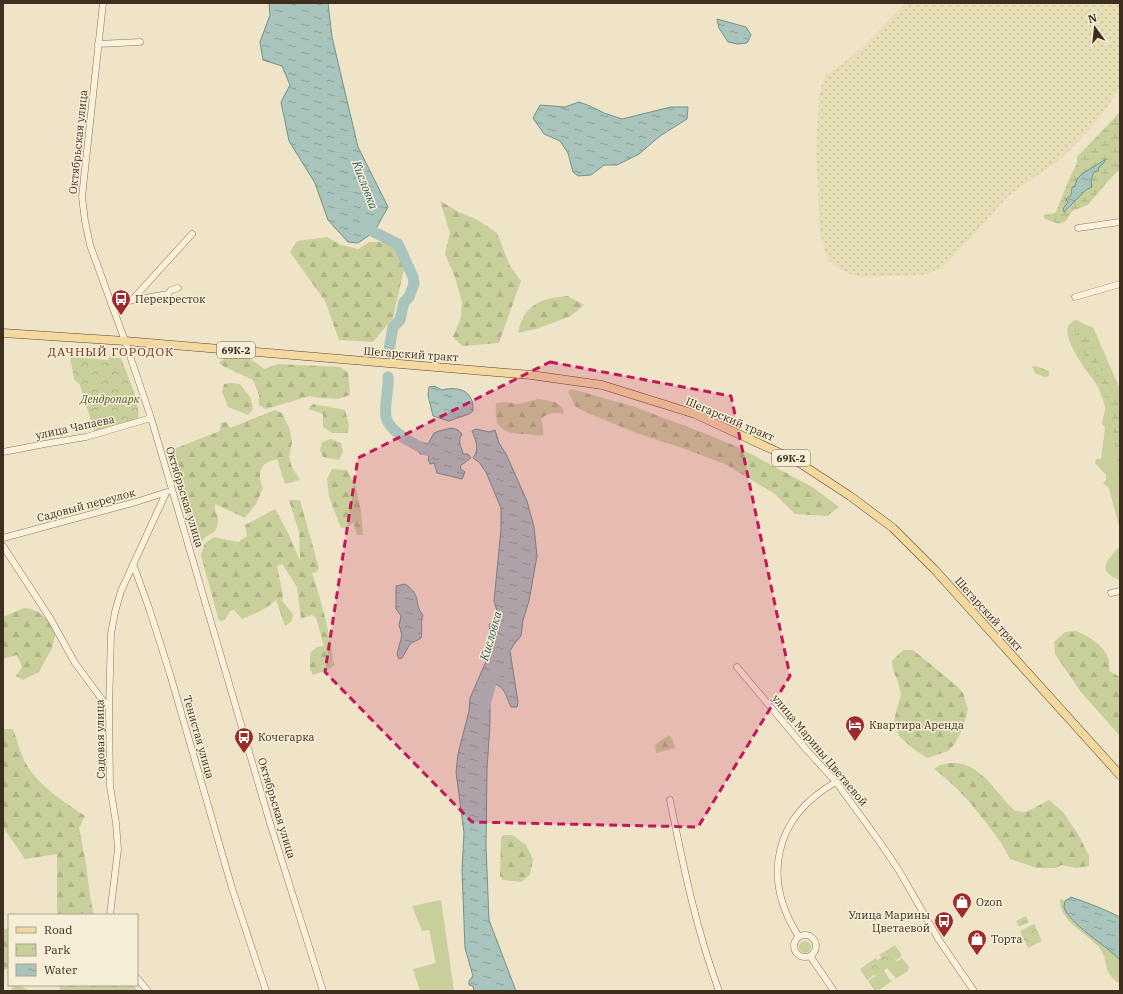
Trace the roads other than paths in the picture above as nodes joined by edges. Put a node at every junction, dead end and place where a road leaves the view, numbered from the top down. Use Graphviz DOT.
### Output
graph roads {
  1 [pos="103,3"];
  2 [pos="140,42"];
  3 [pos="98,44"];
  4 [pos="1120,222"];
  5 [pos="1078,228"];
  6 [pos="192,234"];
  7 [pos="1120,284"];
  8 [pos="178,288"];
  9 [pos="1076,297"];
  10 [pos="132,300"];
  11 [pos="111,304"];
  12 [pos="3,333"];
  13 [pos="125,342"];
  14 [pos="151,418"];
  15 [pos="3,452"];
  16 [pos="173,490"];
  17 [pos="166,493"];
  18 [pos="3,538"];
  19 [pos="3,546"];
  20 [pos="133,564"];
  21 [pos="1120,592"];
  22 [pos="1111,593"];
  23 [pos="737,667"];
  24 [pos="109,709"];
  25 [pos="1120,775"];
  26 [pos="836,782"];
  27 [pos="670,800"];
  28 [pos="110,914"];
  29 [pos="799,937"];
  30 [pos="810,956"];
  31 [pos="138,979"];
  32 [pos="148,991"];
  33 [pos="266,991"];
  34 [pos="321,991"];
  35 [pos="719,991"];
  36 [pos="834,991"];
  37 [pos="974,991"];
  1 -- 3 [label="street, Октябрьская улица"];
  2 -- 3 [label="street"];
  3 -- 11 [label="street, Октябрьская улица"];
  4 -- 5 [label="street"];
  6 -- 10 [label="street"];
  7 -- 9 [label="street"];
  8 -- 10 [label="street"];
  10 -- 11 [label="street"];
  11 -- 13 [label="street, Октябрьская улица"];
  12 -- 13 [label="main road, 69К-2"];
  13 -- 14 [label="street, Октябрьская улица"];
  13 -- 25 [label="main road, Шегарский тракт / 69К-2"];
  14 -- 15 [label="street, улица Чапаева"];
  14 -- 16 [label="street, Октябрьская улица"];
  16 -- 17 [label="street, Садовый переулок"];
  16 -- 34 [label="street, Октябрьская улица"];
  17 -- 18 [label="street, Садовый переулок"];
  17 -- 20 [label="street"];
  19 -- 24 [label="street"];
  20 -- 24 [label="street, Садовая улица"];
  20 -- 33 [label="street, Тенистая улица"];
  21 -- 22 [label="street"];
  23 -- 26 [label="street, улица Марины Цветаевой"];
  24 -- 28 [label="street, Садовая улица"];
  26 -- 29 [label="street"];
  26 -- 37 [label="street, улица Марины Цветаевой"];
  27 -- 35 [label="street"];
  29 -- 30 [label="street"];
  29 -- 30 [label="street"];
  30 -- 36 [label="street"];
  31 -- 32 [label="street"];
}
